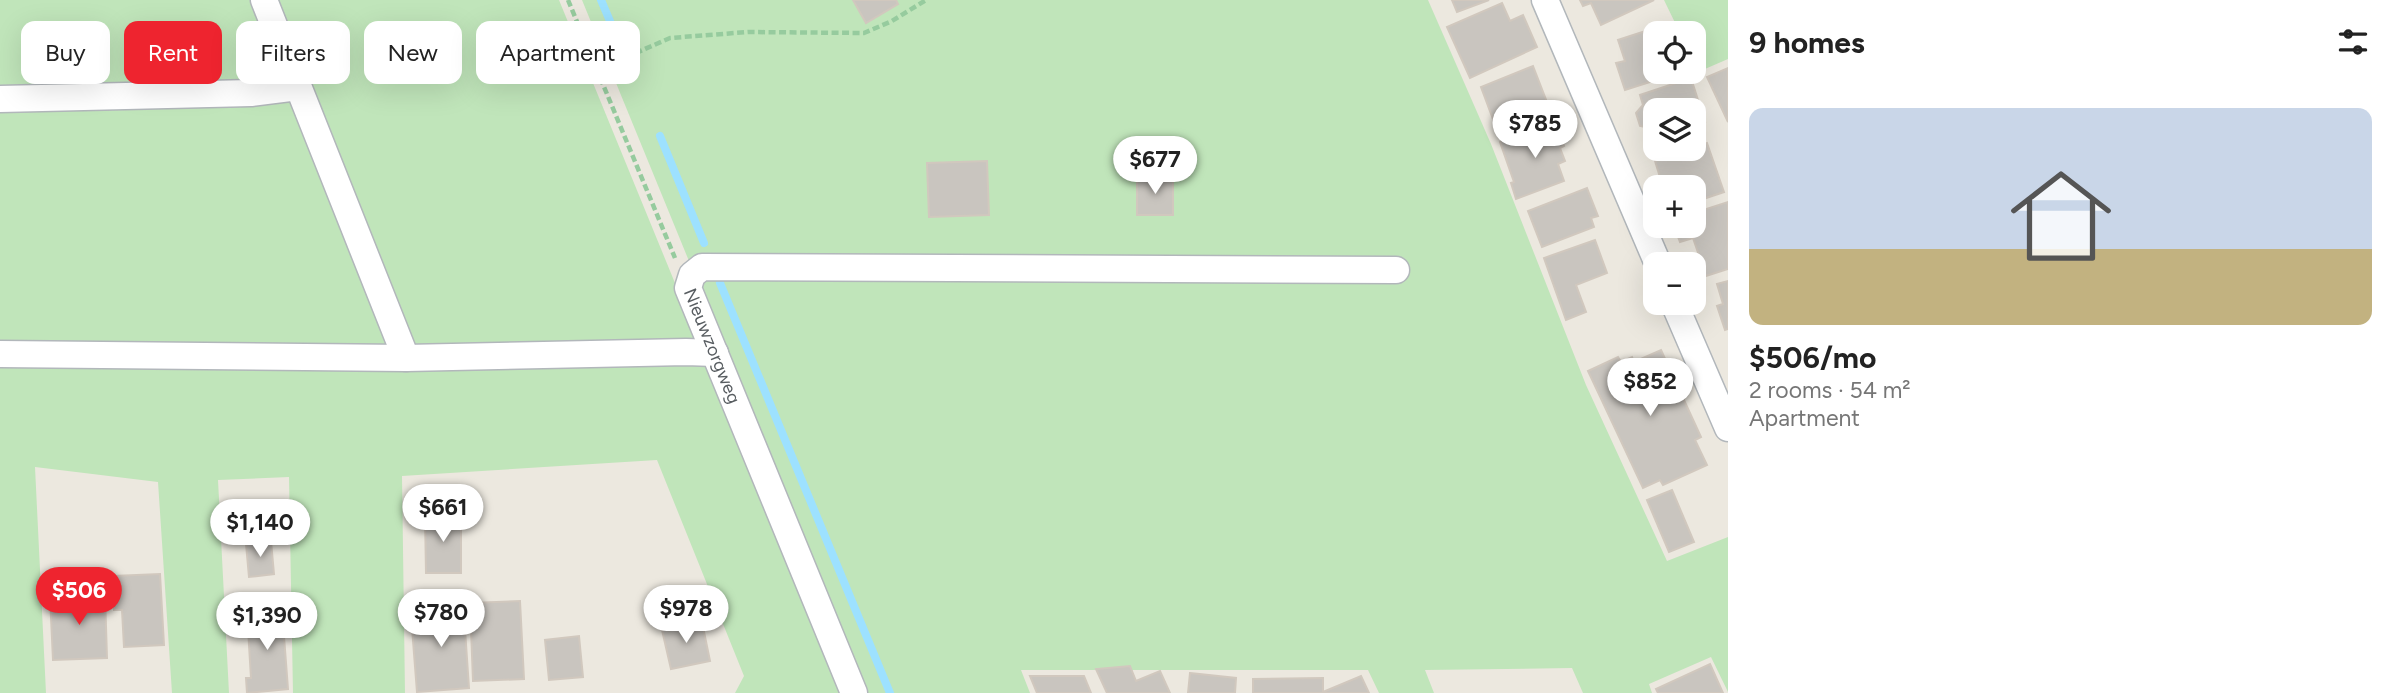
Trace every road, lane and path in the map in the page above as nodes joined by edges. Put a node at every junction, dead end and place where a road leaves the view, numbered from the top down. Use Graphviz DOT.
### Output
graph roads {
  1 [pos="264,0"];
  2 [pos="568,0"];
  3 [pos="926,0"];
  4 [pos="1545,0"];
  5 [pos="577,21"];
  6 [pos="640,51"];
  7 [pos="603,84"];
  8 [pos="298,87"];
  9 [pos="0,99"];
  10 [pos="1653,252"];
  11 [pos="1396,270"];
  12 [pos="688,288"];
  13 [pos="1679,315"];
  14 [pos="0,354"];
  15 [pos="715,354"];
  16 [pos="406,358"];
  17 [pos="1728,428"];
  18 [pos="854,693"];
  1 -- 8 [label="street"];
  2 -- 5 [label="path, Nieuwzorgweg"];
  3 -- 6 [label="path"];
  4 -- 10 [label="street"];
  7 -- 12 [label="path, Nieuwzorgweg"];
  8 -- 9 [label="street"];
  8 -- 16 [label="street"];
  11 -- 12 [label="street"];
  12 -- 15 [label="street, Nieuwzorgweg"];
  13 -- 17 [label="street"];
  14 -- 16 [label="street"];
  15 -- 16 [label="street"];
  15 -- 18 [label="street, Nieuwzorgweg"];
}
